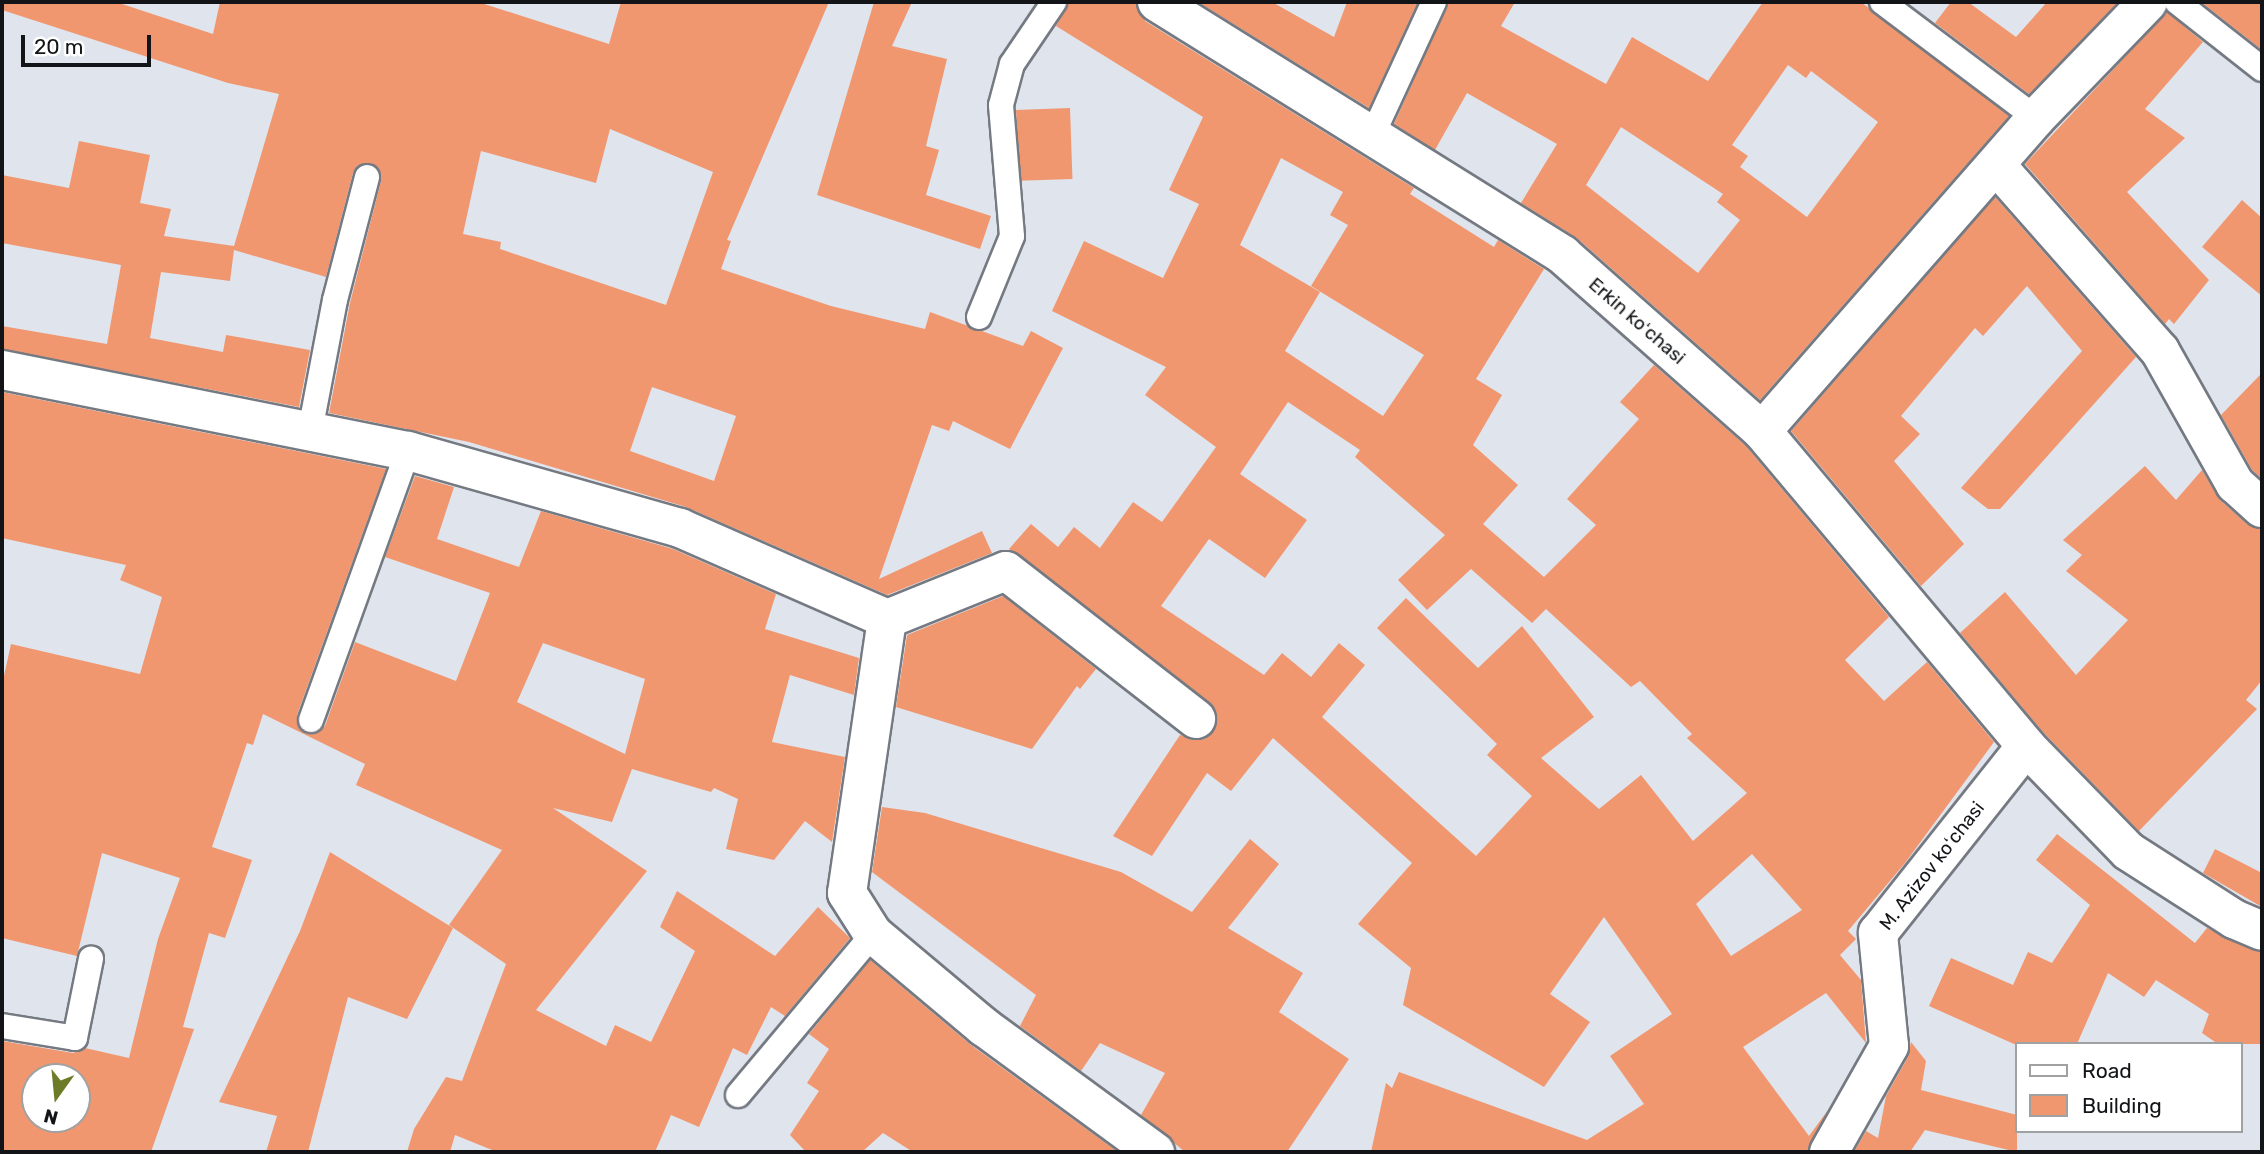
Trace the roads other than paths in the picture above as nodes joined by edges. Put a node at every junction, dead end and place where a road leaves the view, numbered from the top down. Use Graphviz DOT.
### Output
graph roads {
  1 [pos="1054,2"];
  2 [pos="1157,2"];
  3 [pos="1434,2"];
  4 [pos="1882,2"];
  5 [pos="2148,2"];
  6 [pos="2177,2"];
  7 [pos="2262,69"];
  8 [pos="2036,118"];
  9 [pos="1371,136"];
  10 [pos="1996,165"];
  11 [pos="367,177"];
  12 [pos="979,317"];
  13 [pos="2,370"];
  14 [pos="310,431"];
  15 [pos="1762,431"];
  16 [pos="408,451"];
  17 [pos="2262,508"];
  18 [pos="887,619"];
  19 [pos="1196,719"];
  20 [pos="311,720"];
  21 [pos="2026,746"];
  22 [pos="2262,931"];
  23 [pos="873,934"];
  24 [pos="91,959"];
  25 [pos="2,1026"];
  26 [pos="738,1095"];
  27 [pos="1155,1152"];
  28 [pos="1829,1152"];
  1 -- 12 [label="lane"];
  2 -- 9 [label="street, Erkin koʻchasi"];
  3 -- 9 [label="lane"];
  4 -- 8 [label="lane"];
  5 -- 8 [label="street"];
  6 -- 7 [label="lane"];
  8 -- 10 [label="street"];
  9 -- 15 [label="street, Erkin koʻchasi"];
  10 -- 15 [label="street"];
  10 -- 17 [label="street"];
  11 -- 14 [label="lane"];
  13 -- 14 [label="street"];
  14 -- 16 [label="street"];
  15 -- 21 [label="street, Erkin koʻchasi"];
  16 -- 18 [label="street"];
  16 -- 20 [label="lane"];
  18 -- 19 [label="street"];
  18 -- 23 [label="street"];
  21 -- 22 [label="street, Erkin koʻchasi"];
  21 -- 28 [label="street, M. Azizov koʻchasi"];
  23 -- 26 [label="lane"];
  23 -- 27 [label="street"];
  24 -- 25 [label="lane"];
}
